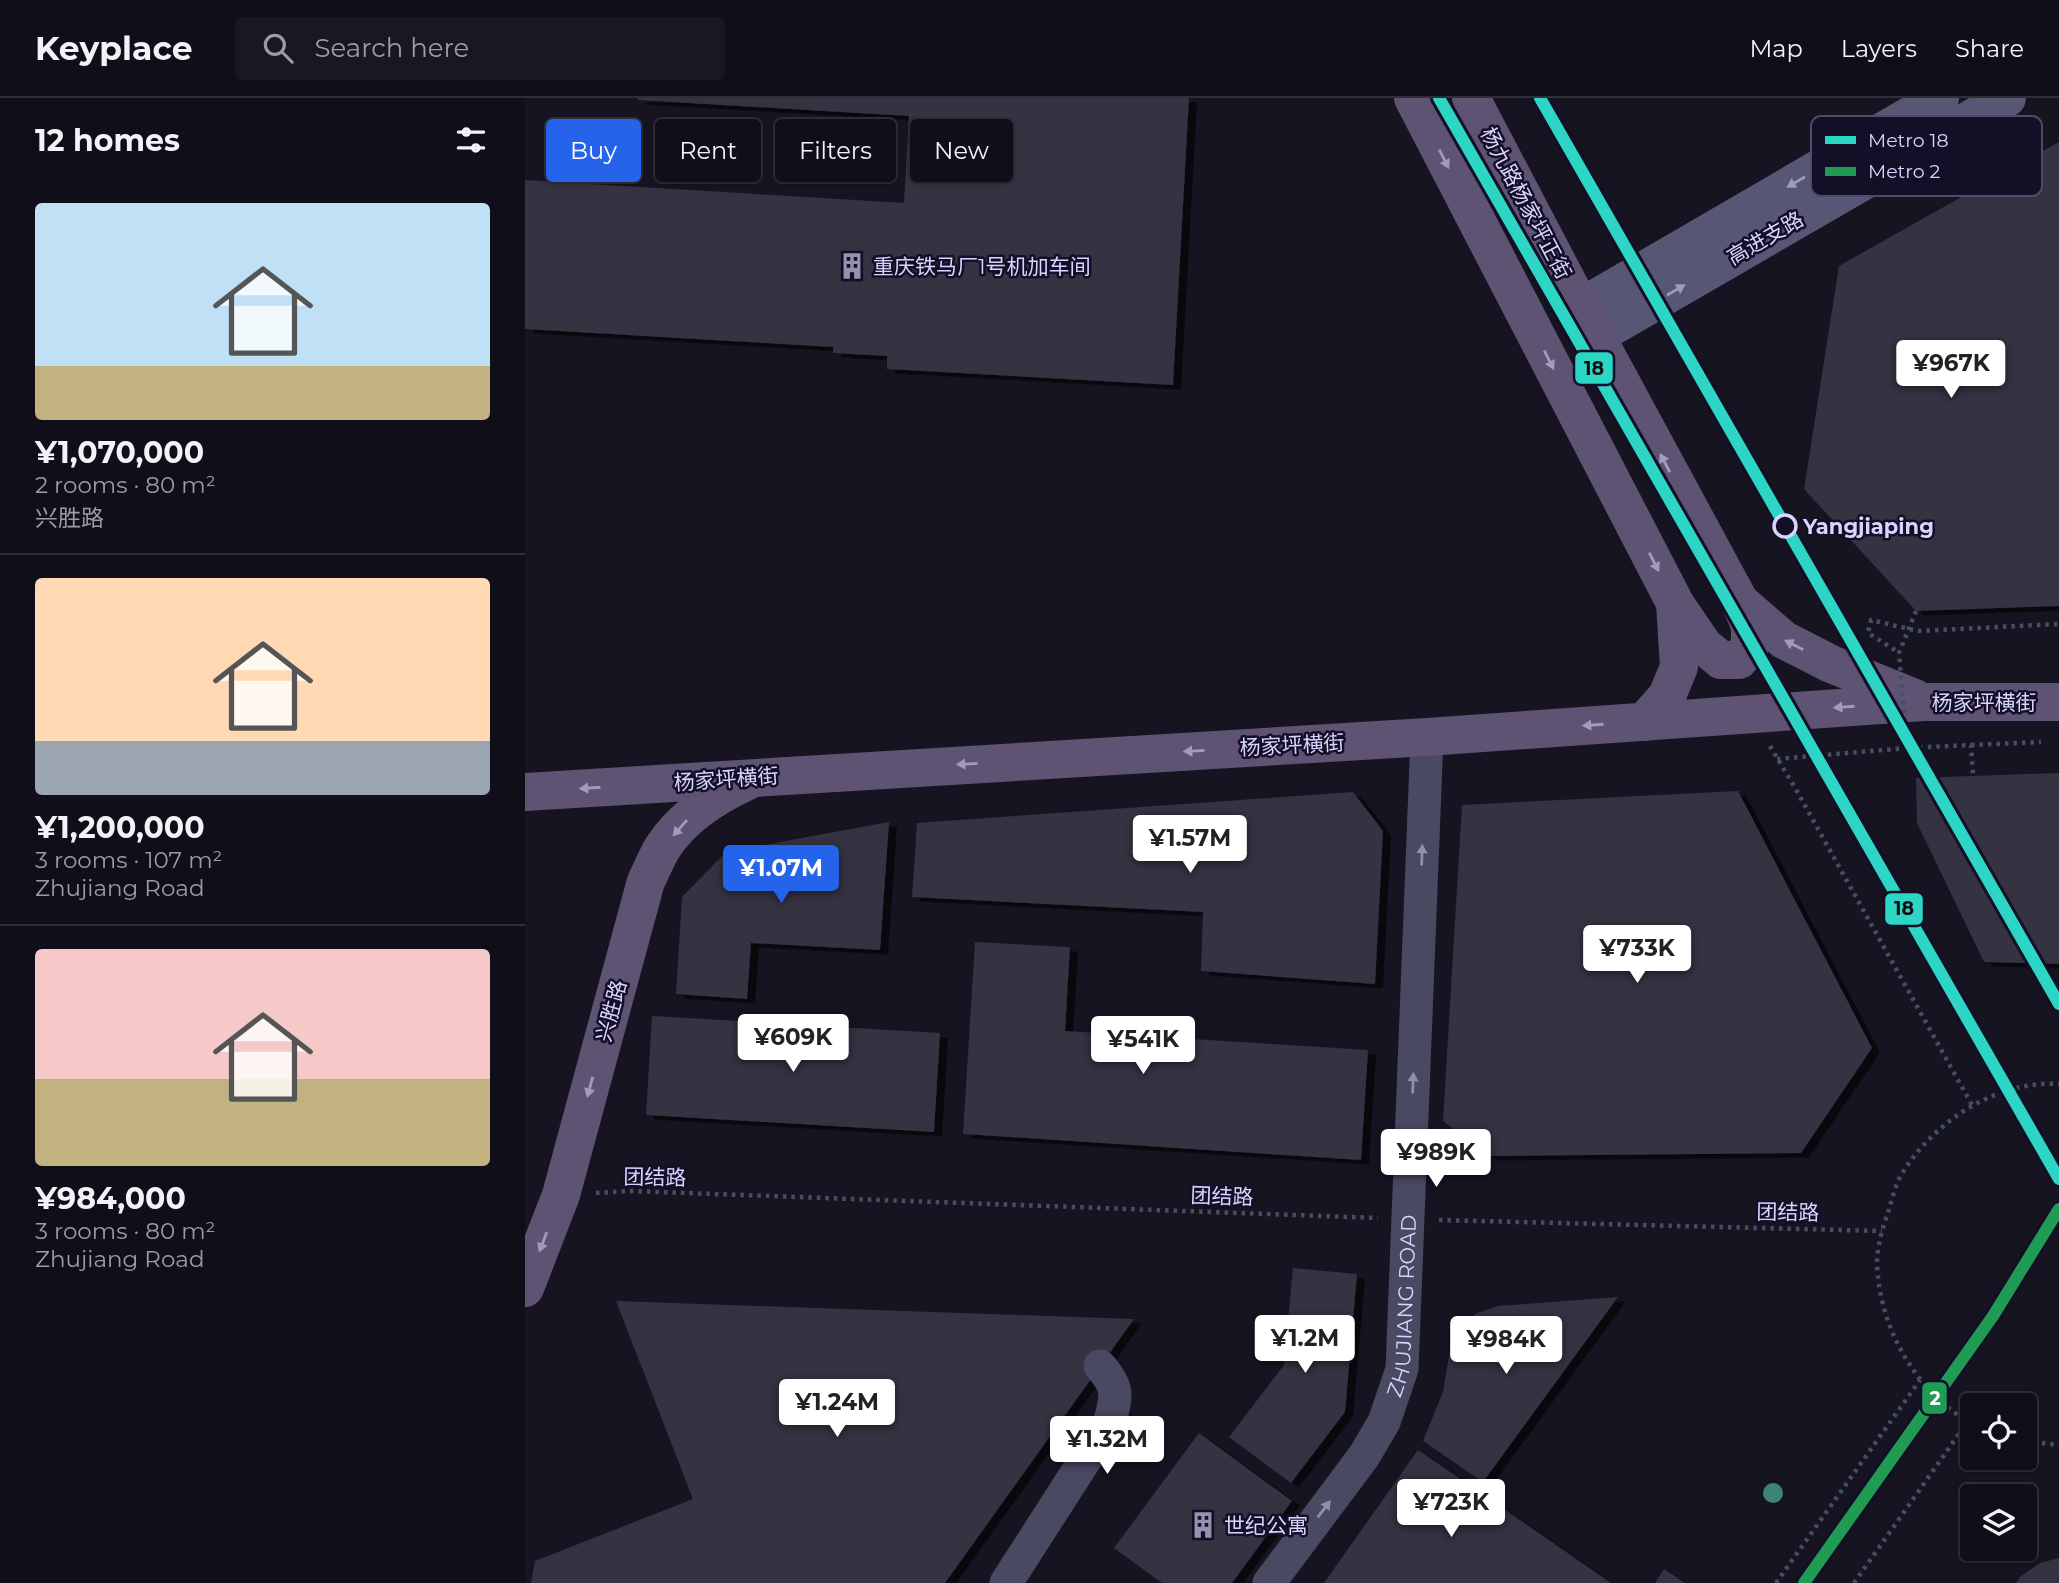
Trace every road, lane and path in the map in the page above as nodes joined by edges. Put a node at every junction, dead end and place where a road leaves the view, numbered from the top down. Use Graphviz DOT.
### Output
graph roads {
  1 [pos="1413,98"];
  2 [pos="1471,98"];
  3 [pos="1940,98"];
  4 [pos="2007,98"];
  5 [pos="1912,116"];
  6 [pos="1973,116"];
  7 [pos="1811,180"];
  8 [pos="1824,196"];
  9 [pos="1588,322"];
  10 [pos="1740,602"];
  11 [pos="1675,603"];
  12 [pos="1916,611"];
  13 [pos="2059,624"];
  14 [pos="1899,653"];
  15 [pos="1924,702"];
  16 [pos="2059,702"];
  17 [pos="1749,714"];
  18 [pos="1644,722"];
  19 [pos="1427,737"];
  20 [pos="2041,742"];
  21 [pos="1971,745"];
  22 [pos="1907,748"];
  23 [pos="1777,759"];
  24 [pos="1973,775"];
  25 [pos="756,777"];
  26 [pos="525,792"];
  27 [pos="2059,1084"];
  28 [pos="1972,1105"];
  29 [pos="561,1195"];
  30 [pos="1408,1219"];
  31 [pos="1882,1231"];
  32 [pos="525,1288"];
  33 [pos="1100,1366"];
  34 [pos="1920,1380"];
  35 [pos="1960,1415"];
  36 [pos="1960,1436"];
  37 [pos="2037,1442"];
  38 [pos="2059,1445"];
  39 [pos="1006,1583"];
  40 [pos="1269,1583"];
  41 [pos="1776,1583"];
  42 [pos="1854,1583"];
  1 -- 11 [label="main road, one-way"];
  2 -- 9 [label="main road, 杨九路杨家坪正街"];
  3 -- 5 [label="street, 高进支路, one-way"];
  6 -- 4 [label="street, 高进支路, one-way"];
  7 -- 9 [label="street, 高进支路, one-way"];
  9 -- 8 [label="street, 高进支路, one-way"];
  10 -- 9 [label="main road, 杨九路杨家坪正街, one-way"];
  10 -- 11 [label="main road"];
  15 -- 10 [label="main road, 杨九路杨家坪正街, one-way"];
  11 -- 18 [label="main road"];
  12 -- 14 [label="path, bridge"];
  13 -- 14 [label="path"];
  14 -- 22 [label="path, bridge"];
  15 -- 16 [label="main road, 杨家坪横街"];
  15 -- 17 [label="main road, 杨家坪横街, one-way"];
  17 -- 18 [label="main road, 杨家坪横街"];
  17 -- 23 [label="path"];
  18 -- 19 [label="main road, 杨家坪横街, one-way"];
  19 -- 25 [label="main road, 杨家坪横街, one-way"];
  30 -- 19 [label="street, ZHUJIANG ROAD, one-way"];
  20 -- 21 [label="path"];
  21 -- 22 [label="path, bridge"];
  21 -- 24 [label="path, bridge"];
  22 -- 23 [label="path"];
  23 -- 28 [label="path"];
  25 -- 26 [label="main road, 杨家坪横街, one-way"];
  25 -- 29 [label="main road, 兴胜路, one-way"];
  27 -- 28 [label="path"];
  28 -- 31 [label="path"];
  29 -- 30 [label="path, 团结路"];
  29 -- 32 [label="main road, 兴胜路, one-way"];
  30 -- 31 [label="path, 团结路"];
  40 -- 30 [label="street, ZHUJIANG ROAD, one-way"];
  31 -- 34 [label="path"];
  33 -- 39 [label="street"];
  34 -- 35 [label="path"];
  34 -- 41 [label="path"];
  36 -- 42 [label="path"];
  37 -- 38 [label="path"];
}
